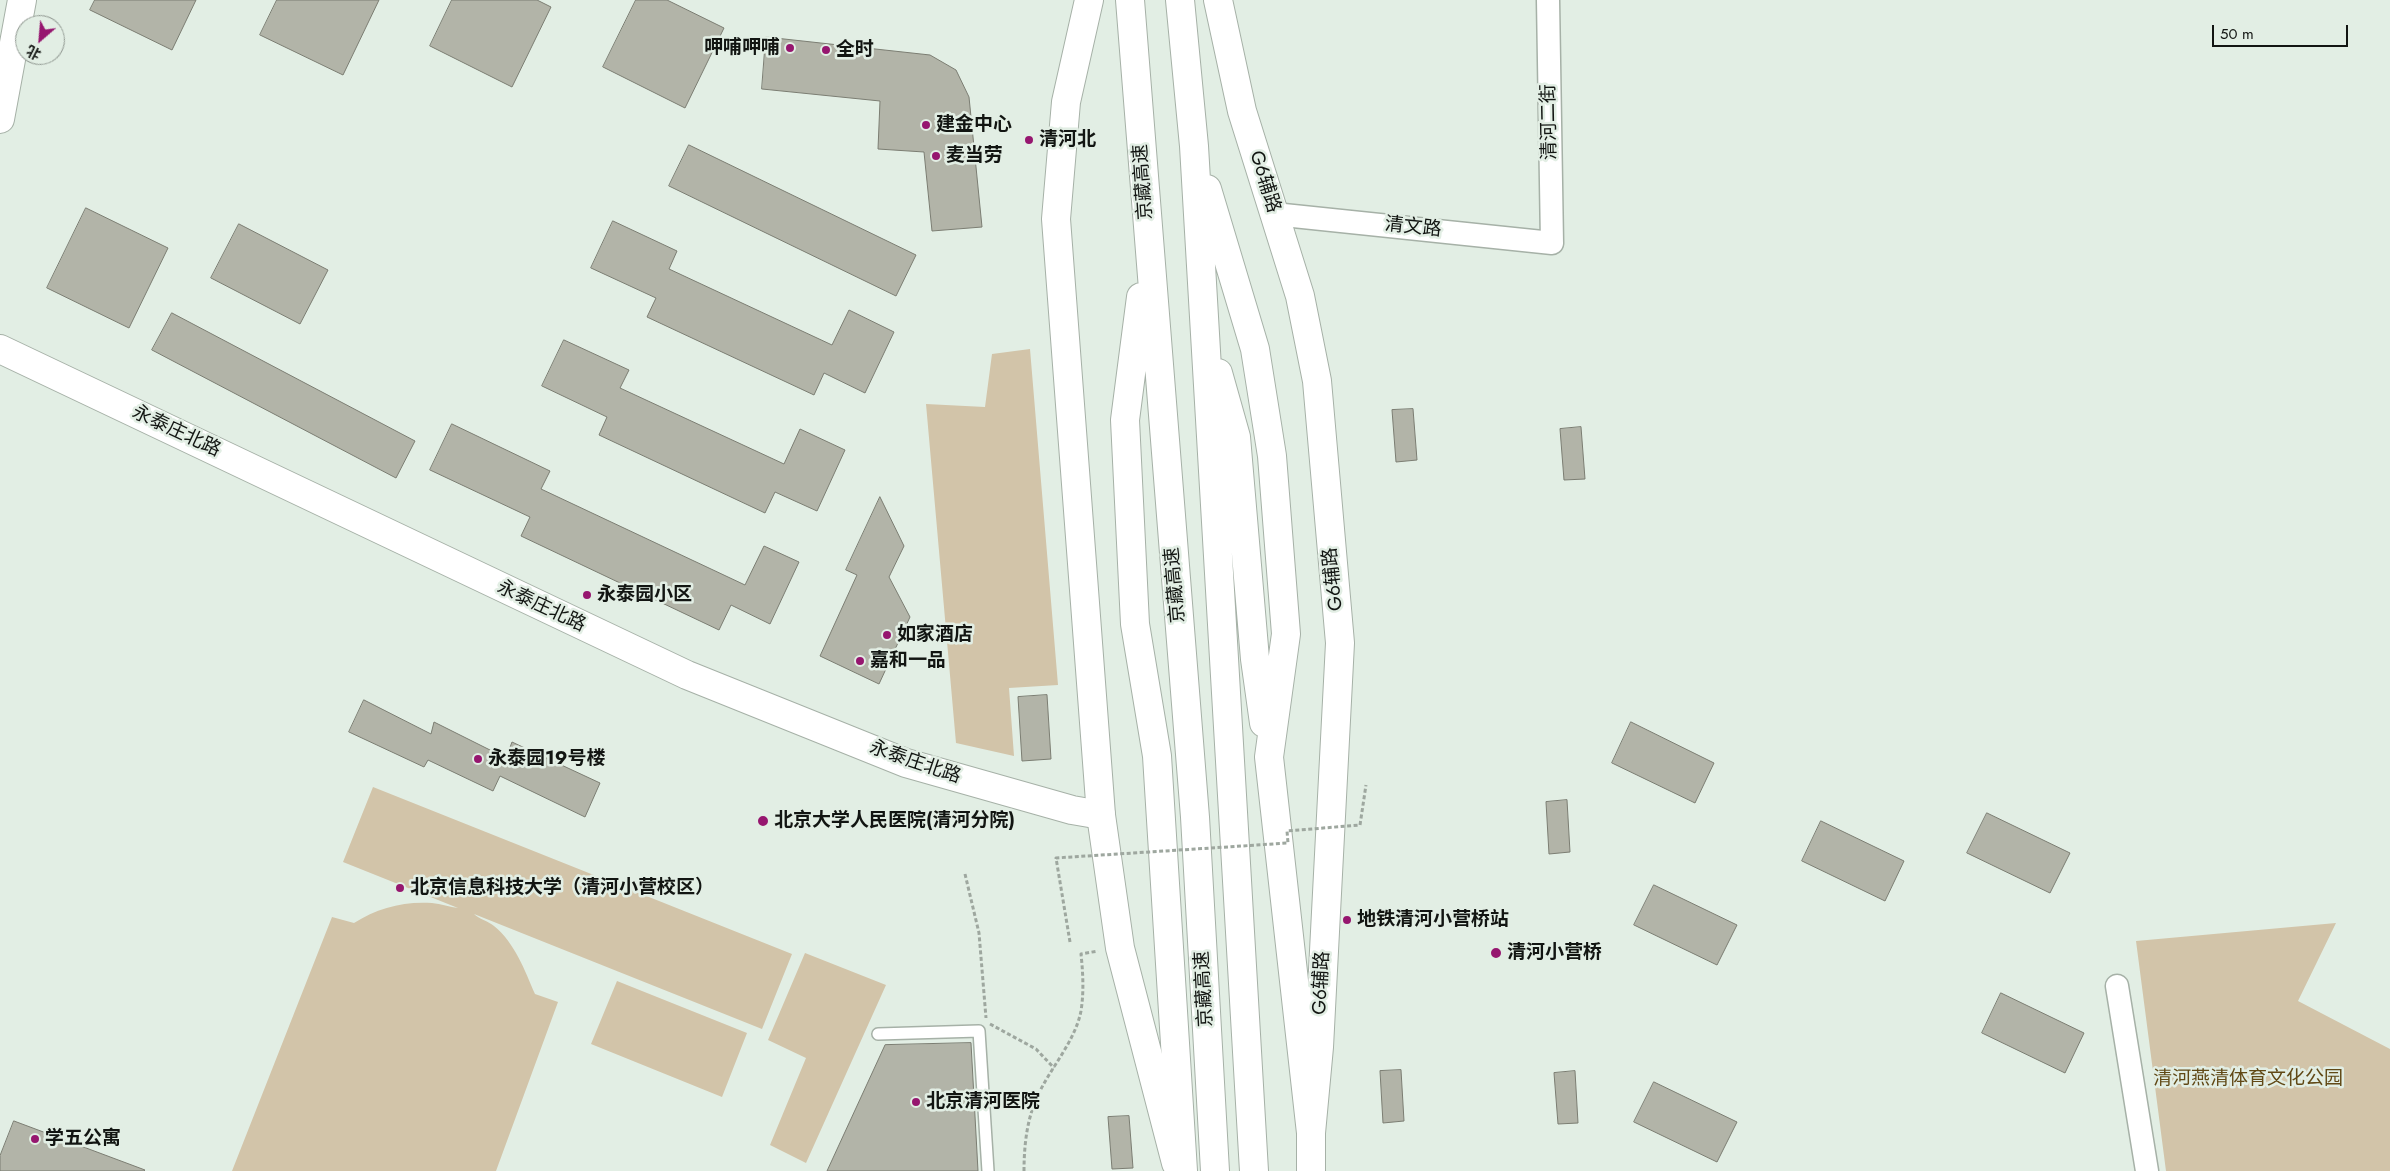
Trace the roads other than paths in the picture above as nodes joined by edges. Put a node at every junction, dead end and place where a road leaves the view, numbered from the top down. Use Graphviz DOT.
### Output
graph roads {
  1 [pos="22,0"];
  2 [pos="1089,0"];
  3 [pos="1130,0"];
  4 [pos="1180,0"];
  5 [pos="1218,0"];
  6 [pos="1548,0"];
  7 [pos="0,119"];
  8 [pos="1194,146"];
  9 [pos="1274,214"];
  10 [pos="1552,243"];
  11 [pos="1148,246"];
  12 [pos="1204,324"];
  13 [pos="0,349"];
  14 [pos="1269,757"];
  15 [pos="1101,815"];
  16 [pos="2117,986"];
  17 [pos="878,1034"];
  18 [pos="1311,1133"];
  19 [pos="988,1171"];
  20 [pos="1178,1171"];
  21 [pos="1183,1171"];
  22 [pos="1215,1171"];
  23 [pos="1254,1171"];
  24 [pos="1310,1171"];
  25 [pos="2147,1171"];
  1 -- 7 [label="main road"];
  2 -- 15 [label="main road"];
  3 -- 11 [label="main road, 京藏高速"];
  4 -- 8 [label="main road, 京藏高速"];
  5 -- 9 [label="main road, G6辅路"];
  6 -- 10 [label="street, 清河二街"];
  8 -- 12 [label="main road, 京藏高速"];
  8 -- 14 [label="main road"];
  9 -- 10 [label="street, 清文路"];
  9 -- 18 [label="main road, G6辅路"];
  11 -- 21 [label="main road"];
  11 -- 22 [label="main road, 京藏高速"];
  12 -- 14 [label="main road"];
  12 -- 23 [label="main road, 京藏高速"];
  13 -- 15 [label="main road, 永泰庄北路"];
  14 -- 18 [label="main road"];
  15 -- 20 [label="main road"];
  16 -- 25 [label="street"];
  17 -- 19 [label="lane"];
  18 -- 24 [label="main road, G6辅路"];
}
